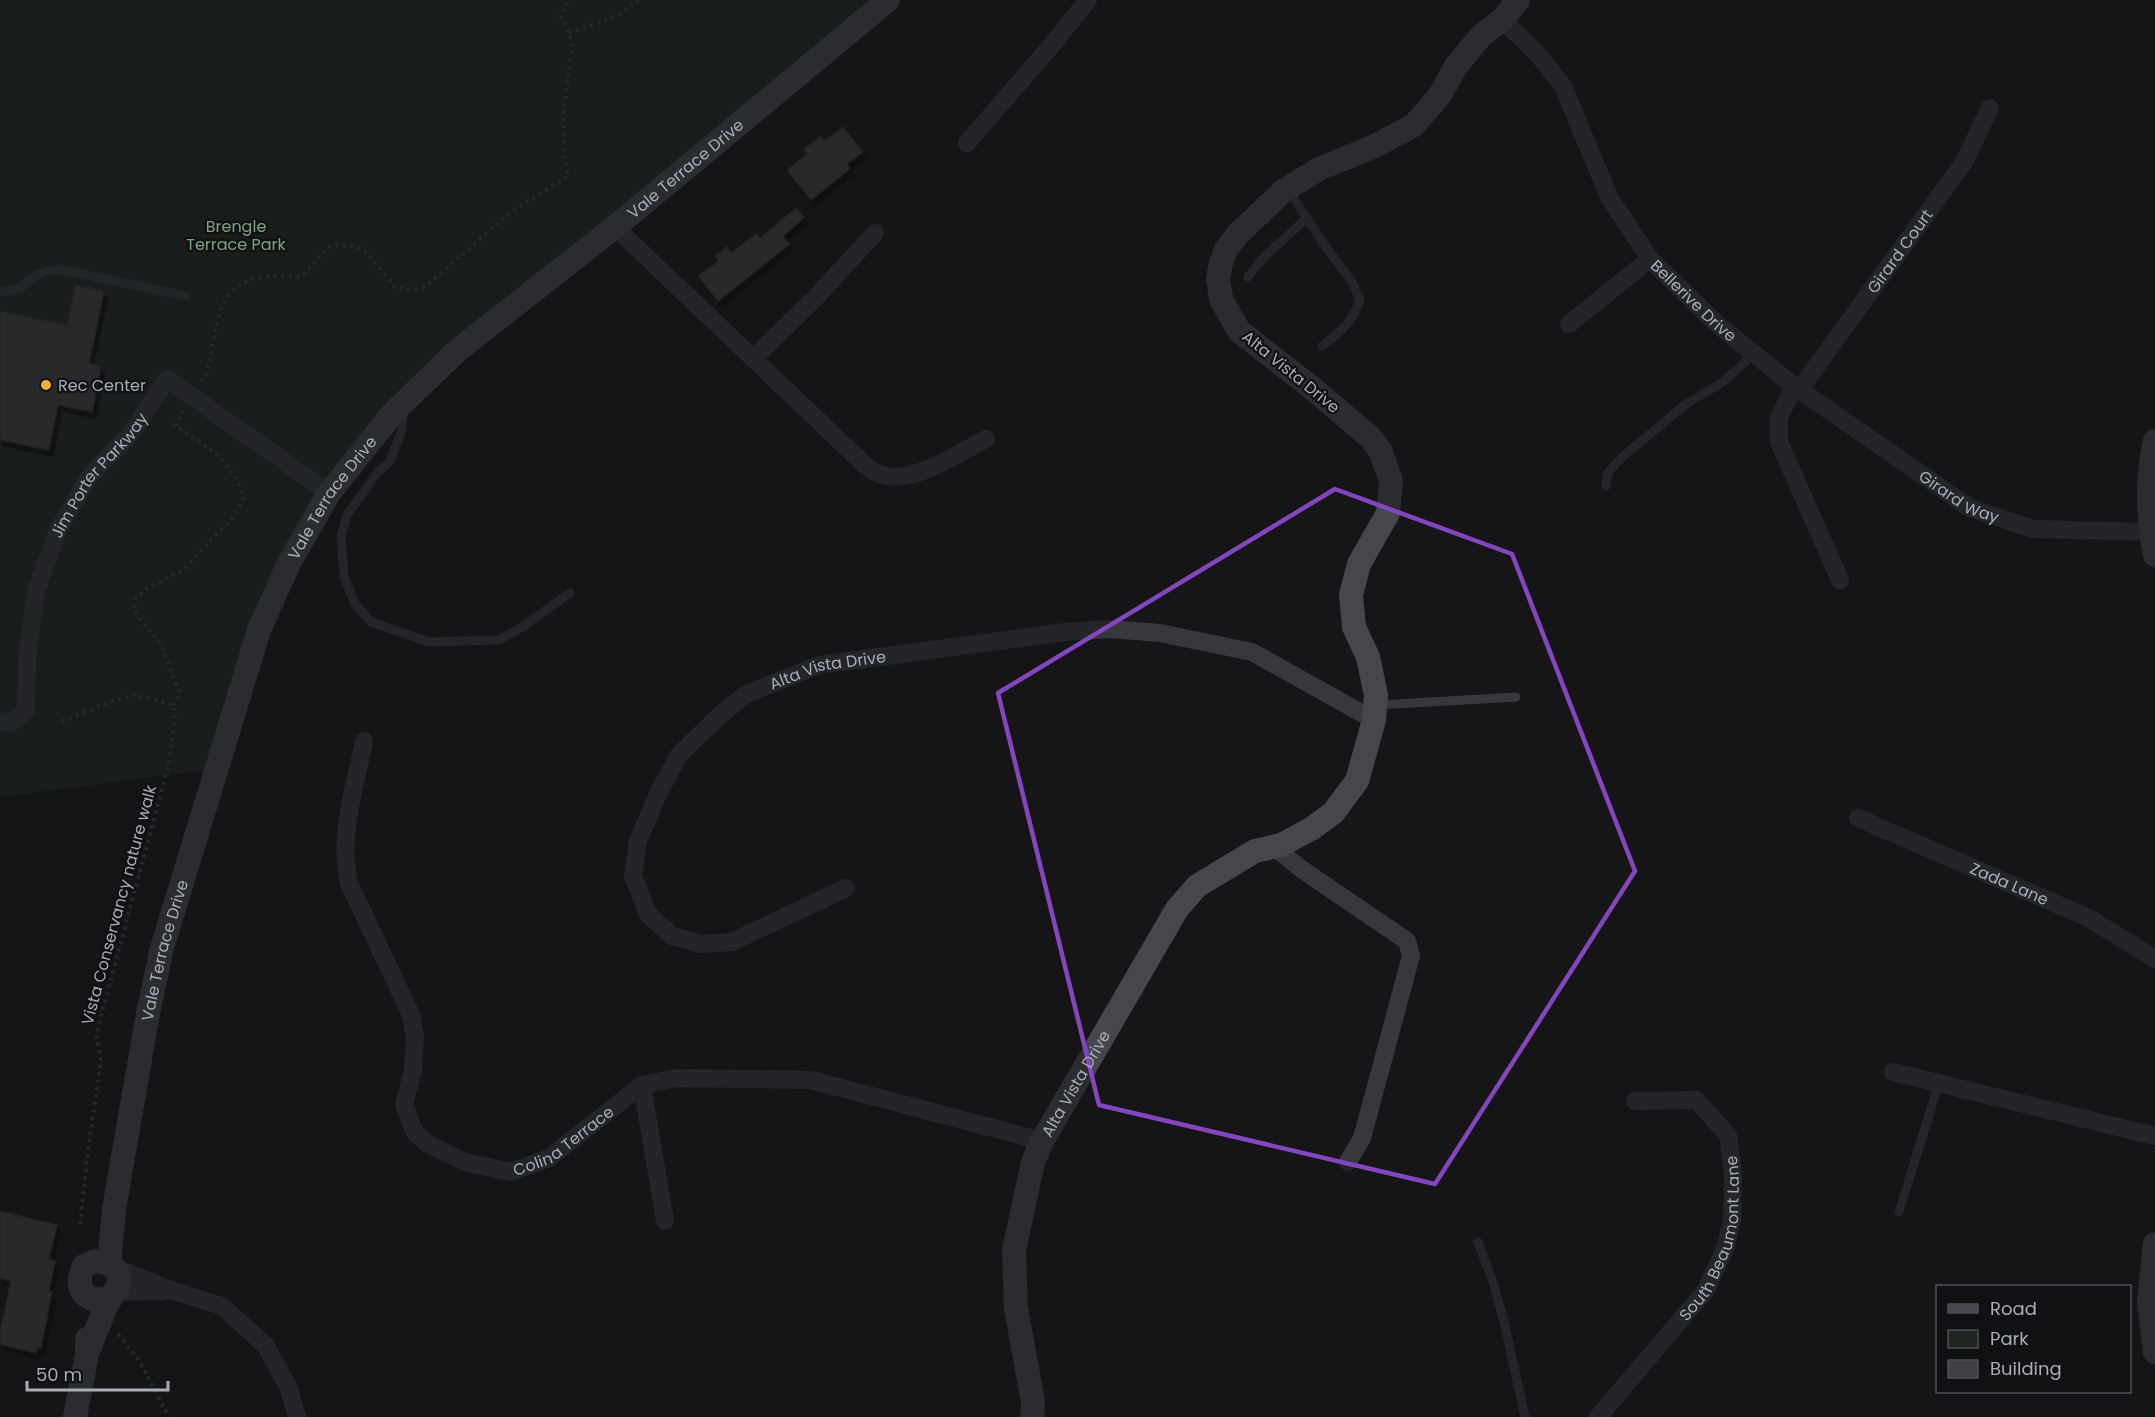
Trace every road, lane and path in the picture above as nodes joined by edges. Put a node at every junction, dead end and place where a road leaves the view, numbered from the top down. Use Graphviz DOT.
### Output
graph roads {
  1 [pos="568,0"];
  2 [pos="638,0"];
  3 [pos="888,0"];
  4 [pos="1088,0"];
  5 [pos="1518,0"];
  6 [pos="1503,20"];
  7 [pos="569,33"];
  8 [pos="1990,108"];
  9 [pos="967,143"];
  10 [pos="1287,189"];
  11 [pos="1307,218"];
  12 [pos="615,227"];
  13 [pos="875,233"];
  14 [pos="1650,259"];
  15 [pos="1248,277"];
  16 [pos="0,292"];
  17 [pos="186,296"];
  18 [pos="1569,324"];
  19 [pos="1322,346"];
  20 [pos="1754,354"];
  21 [pos="754,358"];
  22 [pos="1797,388"];
  23 [pos="191,396"];
  24 [pos="403,404"];
  25 [pos="986,439"];
  26 [pos="2155,441"];
  27 [pos="1606,486"];
  28 [pos="329,493"];
  29 [pos="2150,532"];
  30 [pos="2155,555"];
  31 [pos="1840,580"];
  32 [pos="570,593"];
  33 [pos="1516,697"];
  34 [pos="173,705"];
  35 [pos="1374,713"];
  36 [pos="0,721"];
  37 [pos="62,721"];
  38 [pos="364,741"];
  39 [pos="1858,818"];
  40 [pos="1274,847"];
  41 [pos="846,888"];
  42 [pos="2155,959"];
  43 [pos="1893,1072"];
  44 [pos="1939,1083"];
  45 [pos="642,1085"];
  46 [pos="1635,1101"];
  47 [pos="2155,1136"];
  48 [pos="1042,1141"];
  49 [pos="1348,1162"];
  50 [pos="1899,1212"];
  51 [pos="665,1221"];
  52 [pos="80,1226"];
  53 [pos="1478,1242"];
  54 [pos="2155,1244"];
  55 [pos="106,1263"];
  56 [pos="171,1290"];
  57 [pos="113,1295"];
  58 [pos="87,1296"];
  59 [pos="116,1332"];
  60 [pos="2155,1352"];
  61 [pos="87,1354"];
  62 [pos="75,1417"];
  63 [pos="169,1417"];
  64 [pos="297,1417"];
  65 [pos="1032,1417"];
  66 [pos="1525,1417"];
  67 [pos="1598,1417"];
  1 -- 7 [label="path"];
  2 -- 7 [label="path"];
  3 -- 12 [label="street, Vale Terrace Drive"];
  4 -- 9 [label="street"];
  5 -- 6 [label="street, Alta Vista Drive"];
  6 -- 10 [label="street, Alta Vista Drive"];
  6 -- 14 [label="street, Bellerive Drive"];
  7 -- 23 [label="path"];
  8 -- 22 [label="street, Girard Court"];
  10 -- 11 [label="lane"];
  10 -- 35 [label="street, Alta Vista Drive"];
  11 -- 15 [label="lane"];
  11 -- 19 [label="lane"];
  12 -- 21 [label="street"];
  12 -- 24 [label="street, Vale Terrace Drive"];
  13 -- 21 [label="street"];
  14 -- 18 [label="street"];
  14 -- 20 [label="street, Bellerive Drive"];
  16 -- 17 [label="lane"];
  20 -- 22 [label="street, Bellerive Drive"];
  20 -- 27 [label="lane"];
  21 -- 25 [label="street"];
  22 -- 29 [label="street, Girard Way"];
  22 -- 31 [label="street"];
  23 -- 28 [label="street, Jim Porter Parkway"];
  23 -- 34 [label="path, Vista Conservancy nature walk"];
  23 -- 36 [label="street, Jim Porter Parkway"];
  24 -- 28 [label="street, Vale Terrace Drive"];
  24 -- 32 [label="lane"];
  26 -- 29 [label="street"];
  28 -- 55 [label="street, Vale Terrace Drive"];
  29 -- 30 [label="street"];
  33 -- 35 [label="lane"];
  34 -- 37 [label="path"];
  34 -- 52 [label="path, Vista Conservancy nature walk"];
  35 -- 40 [label="street, Alta Vista Drive"];
  35 -- 41 [label="street, Alta Vista Drive"];
  38 -- 45 [label="street, Colina Terrace"];
  39 -- 42 [label="street, Zada Lane"];
  40 -- 48 [label="street, Alta Vista Drive"];
  40 -- 49 [label="street"];
  43 -- 44 [label="street"];
  44 -- 47 [label="street"];
  44 -- 50 [label="lane"];
  45 -- 48 [label="street, Colina Terrace"];
  45 -- 51 [label="street"];
  46 -- 67 [label="street, South Beaumont Lane"];
  48 -- 65 [label="street, Alta Vista Drive"];
  53 -- 66 [label="lane"];
  54 -- 60 [label="street"];
  55 -- 56 [label="street"];
  55 -- 57 [label="street"];
  55 -- 58 [label="street"];
  56 -- 57 [label="street"];
  56 -- 64 [label="street"];
  57 -- 58 [label="street"];
  57 -- 61 [label="street"];
  58 -- 61 [label="street"];
  59 -- 63 [label="path"];
  61 -- 62 [label="street"];
}
